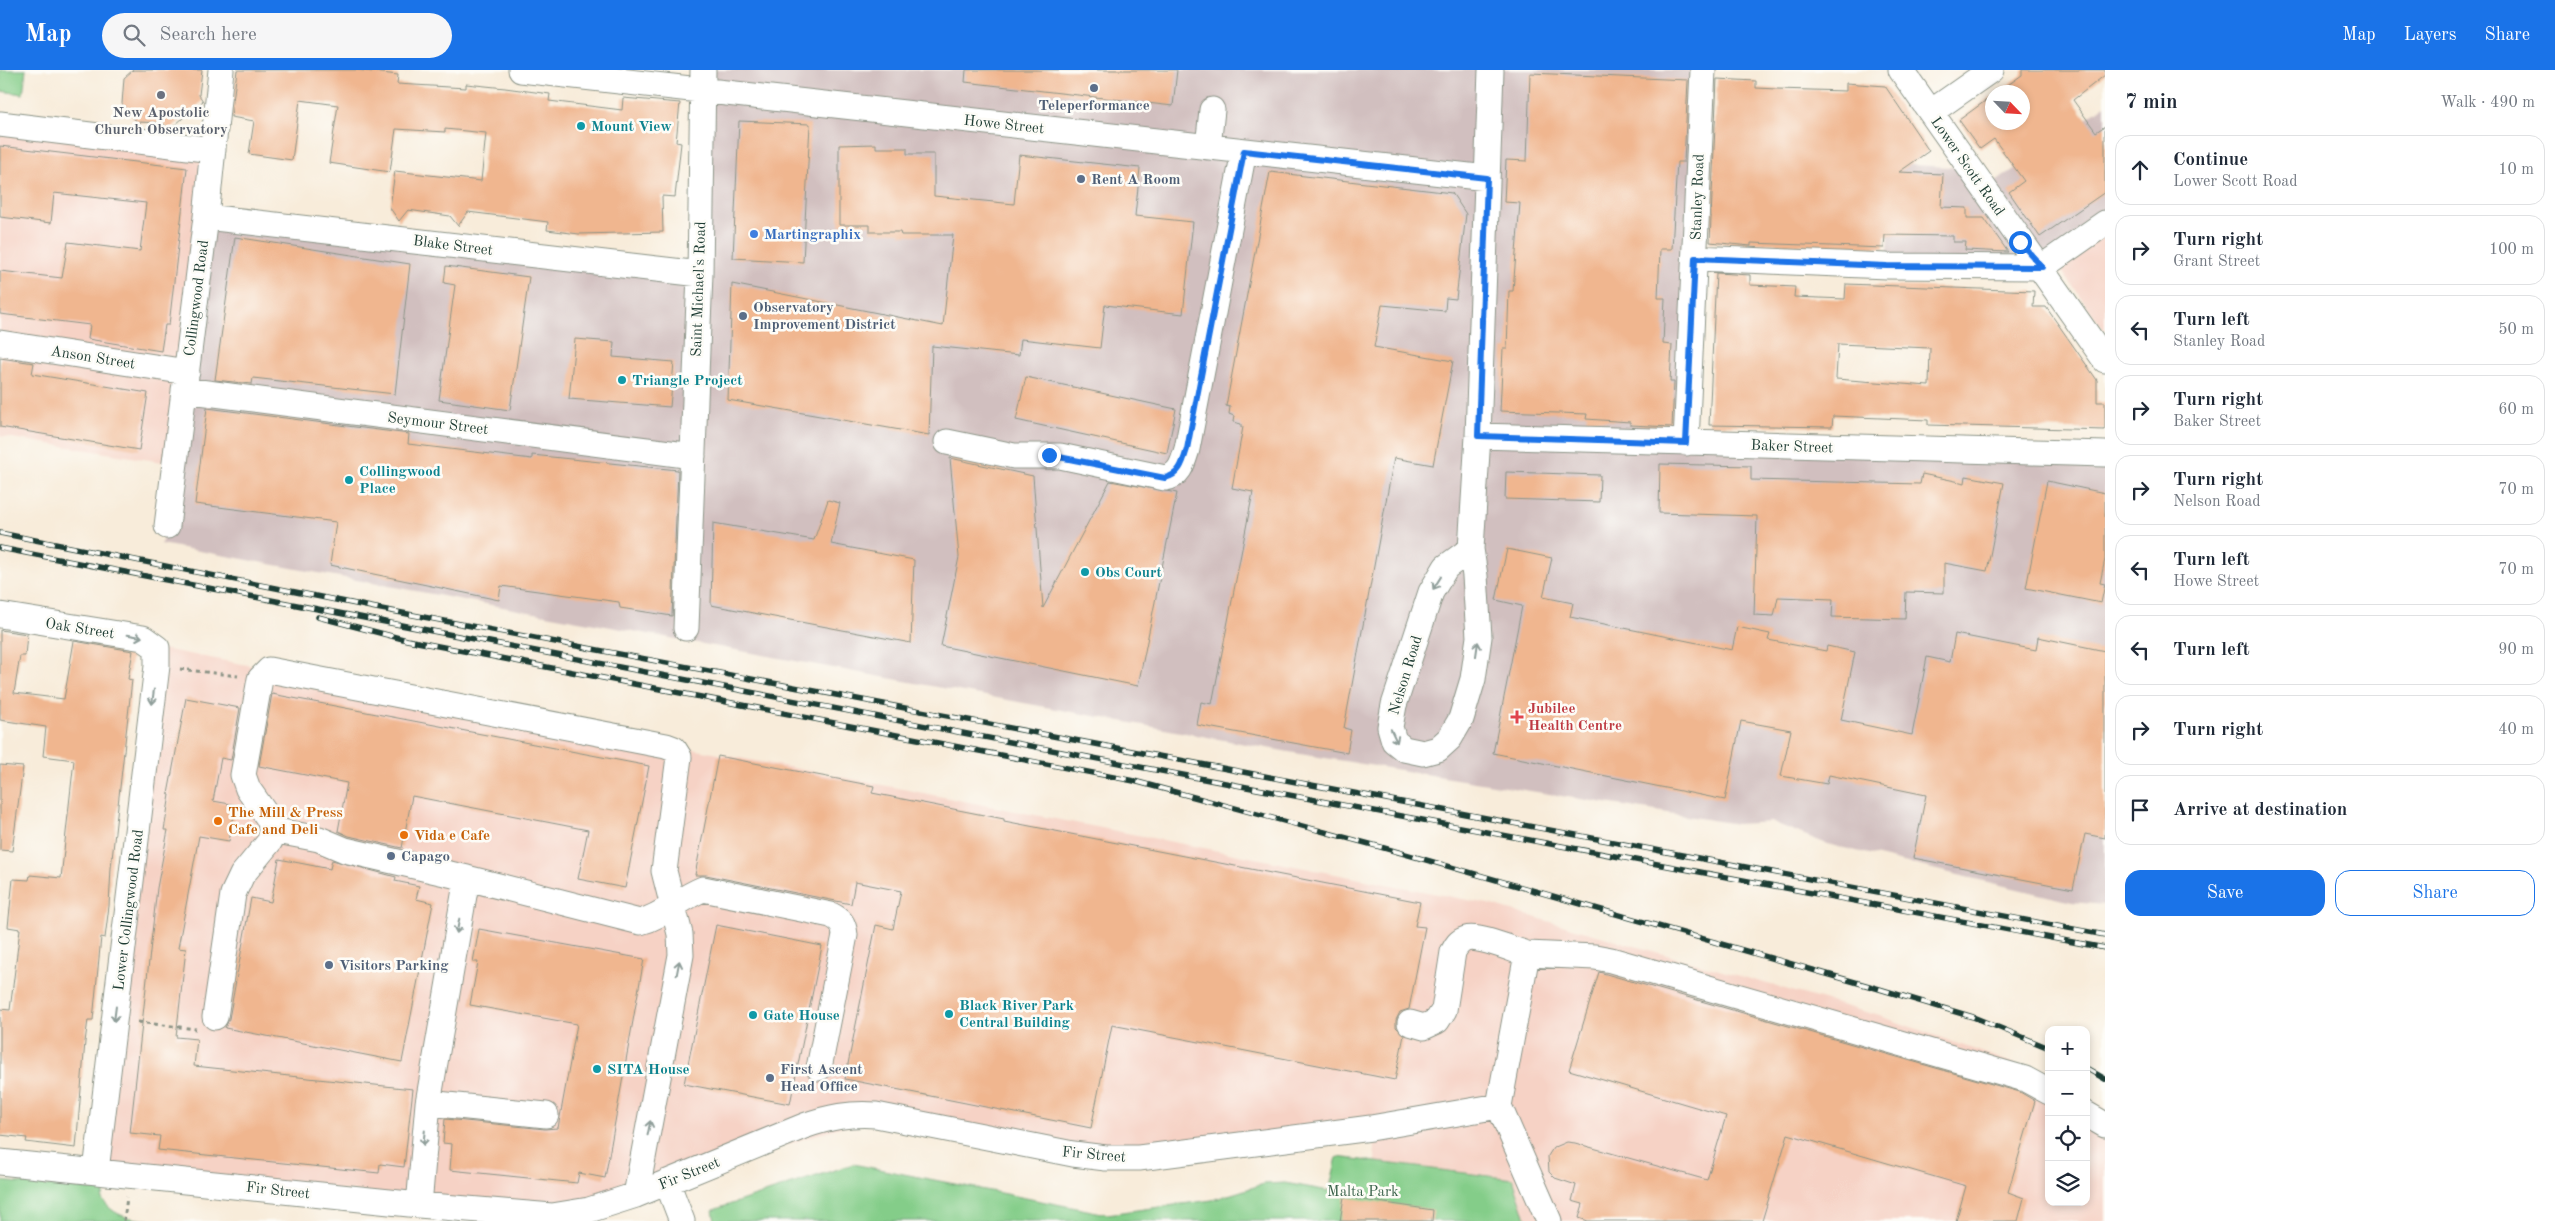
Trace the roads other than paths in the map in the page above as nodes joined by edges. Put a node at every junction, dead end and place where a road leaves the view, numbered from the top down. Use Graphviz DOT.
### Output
graph roads {
  1 [pos="221,70"];
  2 [pos="521,70"];
  3 [pos="1491,70"];
  4 [pos="1702,70"];
  5 [pos="1901,70"];
  6 [pos="1991,70"];
  7 [pos="703,81"];
  8 [pos="1212,110"];
  9 [pos="1931,112"];
  10 [pos="0,124"];
  11 [pos="1208,147"];
  12 [pos="213,150"];
  13 [pos="1244,151"];
  14 [pos="1487,178"];
  15 [pos="206,217"];
  16 [pos="2105,223"];
  17 [pos="1695,258"];
  18 [pos="2042,267"];
  19 [pos="700,274"];
  20 [pos="0,343"];
  21 [pos="2105,360"];
  22 [pos="186,381"];
  23 [pos="1478,436"];
  24 [pos="947,442"];
  25 [pos="1686,443"];
  26 [pos="2105,454"];
  27 [pos="693,456"];
  28 [pos="167,526"];
  29 [pos="1471,549"];
  30 [pos="0,615"];
  31 [pos="686,628"];
  32 [pos="157,648"];
  33 [pos="272,830"];
  34 [pos="466,878"];
  35 [pos="673,907"];
  36 [pos="1527,954"];
  37 [pos="215,1017"];
  38 [pos="1410,1023"];
  39 [pos="819,1068"];
  40 [pos="2045,1090"];
  41 [pos="428,1103"];
  42 [pos="1499,1106"];
  43 [pos="546,1115"];
  44 [pos="2089,1116"];
  45 [pos="2105,1125"];
  46 [pos="0,1162"];
  47 [pos="96,1171"];
  48 [pos="667,1182"];
  49 [pos="636,1195"];
  50 [pos="419,1205"];
  51 [pos="589,1216"];
  52 [pos="682,1221"];
  53 [pos="1549,1221"];
  1 -- 12 [label="street, Collingwood Road"];
  2 -- 7 [label="street, Howe Street"];
  3 -- 14 [label="street, Nelson Road"];
  4 -- 17 [label="street, Stanley Road"];
  5 -- 9 [label="street, Lower Scott Road"];
  6 -- 9 [label="street"];
  7 -- 11 [label="street, Howe Street"];
  7 -- 19 [label="street, Saint Michael's Road"];
  8 -- 11 [label="street"];
  9 -- 18 [label="street, Lower Scott Road"];
  10 -- 12 [label="street"];
  11 -- 13 [label="street, Howe Street"];
  12 -- 15 [label="street, Collingwood Road"];
  13 -- 14 [label="street, Howe Street"];
  13 -- 24 [label="street"];
  14 -- 23 [label="street, Nelson Road"];
  15 -- 19 [label="street, Blake Street"];
  15 -- 22 [label="street, Collingwood Road"];
  16 -- 18 [label="street"];
  17 -- 18 [label="street"];
  17 -- 25 [label="street, Stanley Road"];
  18 -- 21 [label="street, Lower Scott Road"];
  19 -- 27 [label="street, Saint Michael's Road"];
  20 -- 22 [label="street, Anson Street"];
  22 -- 27 [label="street, Seymour Street"];
  22 -- 28 [label="street, Collingwood Road"];
  23 -- 25 [label="street, Baker Street"];
  23 -- 29 [label="street, Nelson Road"];
  25 -- 26 [label="street, Baker Street"];
  27 -- 31 [label="street, Saint Michael's Road"];
  29 -- 29 [label="street, Nelson Road, one-way"];
  30 -- 32 [label="street, Oak Street, one-way"];
  32 -- 47 [label="street, Lower Collingwood Road, one-way"];
  33 -- 34 [label="street"];
  33 -- 35 [label="street"];
  33 -- 37 [label="street"];
  34 -- 35 [label="street"];
  34 -- 41 [label="street, one-way"];
  35 -- 39 [label="street"];
  49 -- 35 [label="street, one-way"];
  36 -- 38 [label="street"];
  36 -- 40 [label="street"];
  36 -- 42 [label="street"];
  41 -- 43 [label="street"];
  41 -- 50 [label="street, one-way"];
  42 -- 48 [label="street, Fir Street"];
  42 -- 53 [label="street"];
  44 -- 45 [label="street"];
  46 -- 47 [label="street, Fir Street"];
  47 -- 50 [label="street, Fir Street"];
  48 -- 49 [label="street, Fir Street"];
  48 -- 52 [label="street"];
  49 -- 51 [label="street, Fir Street"];
  50 -- 51 [label="street, Fir Street"];
}
